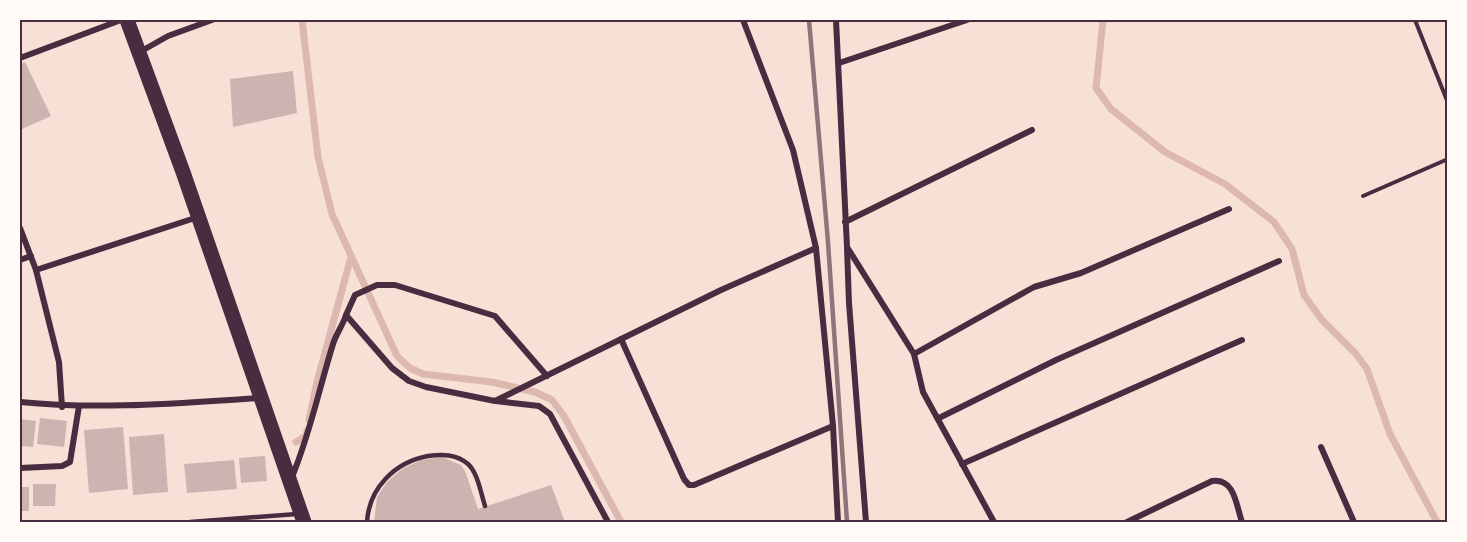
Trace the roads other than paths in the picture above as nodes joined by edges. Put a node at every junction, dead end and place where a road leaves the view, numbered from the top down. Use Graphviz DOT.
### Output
graph roads {
  1 [pos="121,20"];
  2 [pos="126,20"];
  3 [pos="212,20"];
  4 [pos="743,20"];
  5 [pos="837,20"];
  6 [pos="967,20"];
  7 [pos="138,53"];
  8 [pos="20,58"];
  9 [pos="839,63"];
  10 [pos="1032,130"];
  11 [pos="1229,209"];
  12 [pos="198,217"];
  13 [pos="845,222"];
  14 [pos="20,228"];
  15 [pos="847,247"];
  16 [pos="816,248"];
  17 [pos="31,256"];
  18 [pos="20,260"];
  19 [pos="1279,261"];
  20 [pos="36,270"];
  21 [pos="346,315"];
  22 [pos="621,339"];
  23 [pos="1242,340"];
  24 [pos="914,354"];
  25 [pos="548,376"];
  26 [pos="260,398"];
  27 [pos="495,401"];
  28 [pos="20,402"];
  29 [pos="62,406"];
  30 [pos="79,406"];
  31 [pos="939,418"];
  32 [pos="833,426"];
  33 [pos="1321,447"];
  34 [pos="962,464"];
  35 [pos="20,468"];
  36 [pos="290,482"];
  37 [pos="485,506"];
  38 [pos="303,518"];
  39 [pos="190,522"];
  40 [pos="367,522"];
  41 [pos="608,522"];
  42 [pos="838,522"];
  43 [pos="866,522"];
  44 [pos="993,522"];
  45 [pos="1127,522"];
  46 [pos="1242,522"];
  47 [pos="1354,522"];
  1 -- 8 [label="street"];
  2 -- 7 [label="main road"];
  3 -- 7 [label="street"];
  4 -- 16 [label="street"];
  5 -- 9 [label="street"];
  6 -- 9 [label="street"];
  7 -- 12 [label="main road"];
  9 -- 13 [label="street"];
  10 -- 13 [label="street"];
  11 -- 24 [label="street"];
  12 -- 20 [label="street"];
  12 -- 26 [label="main road"];
  13 -- 15 [label="street"];
  14 -- 17 [label="street"];
  15 -- 24 [label="street"];
  15 -- 43 [label="street"];
  16 -- 22 [label="street"];
  16 -- 32 [label="street"];
  17 -- 18 [label="street"];
  17 -- 20 [label="street"];
  19 -- 31 [label="street"];
  20 -- 29 [label="street"];
  21 -- 25 [label="street"];
  21 -- 27 [label="street"];
  21 -- 36 [label="street"];
  22 -- 25 [label="street"];
  22 -- 32 [label="street"];
  23 -- 34 [label="street"];
  24 -- 31 [label="street"];
  25 -- 27 [label="street"];
  26 -- 30 [label="street"];
  26 -- 36 [label="main road"];
  27 -- 41 [label="street"];
  28 -- 29 [label="street"];
  29 -- 30 [label="street"];
  30 -- 35 [label="street"];
  31 -- 34 [label="street"];
  32 -- 42 [label="street"];
  33 -- 47 [label="street"];
  34 -- 44 [label="street"];
  36 -- 38 [label="main road"];
  37 -- 40 [label="lane"];
  38 -- 39 [label="lane"];
  45 -- 46 [label="street"];
}
